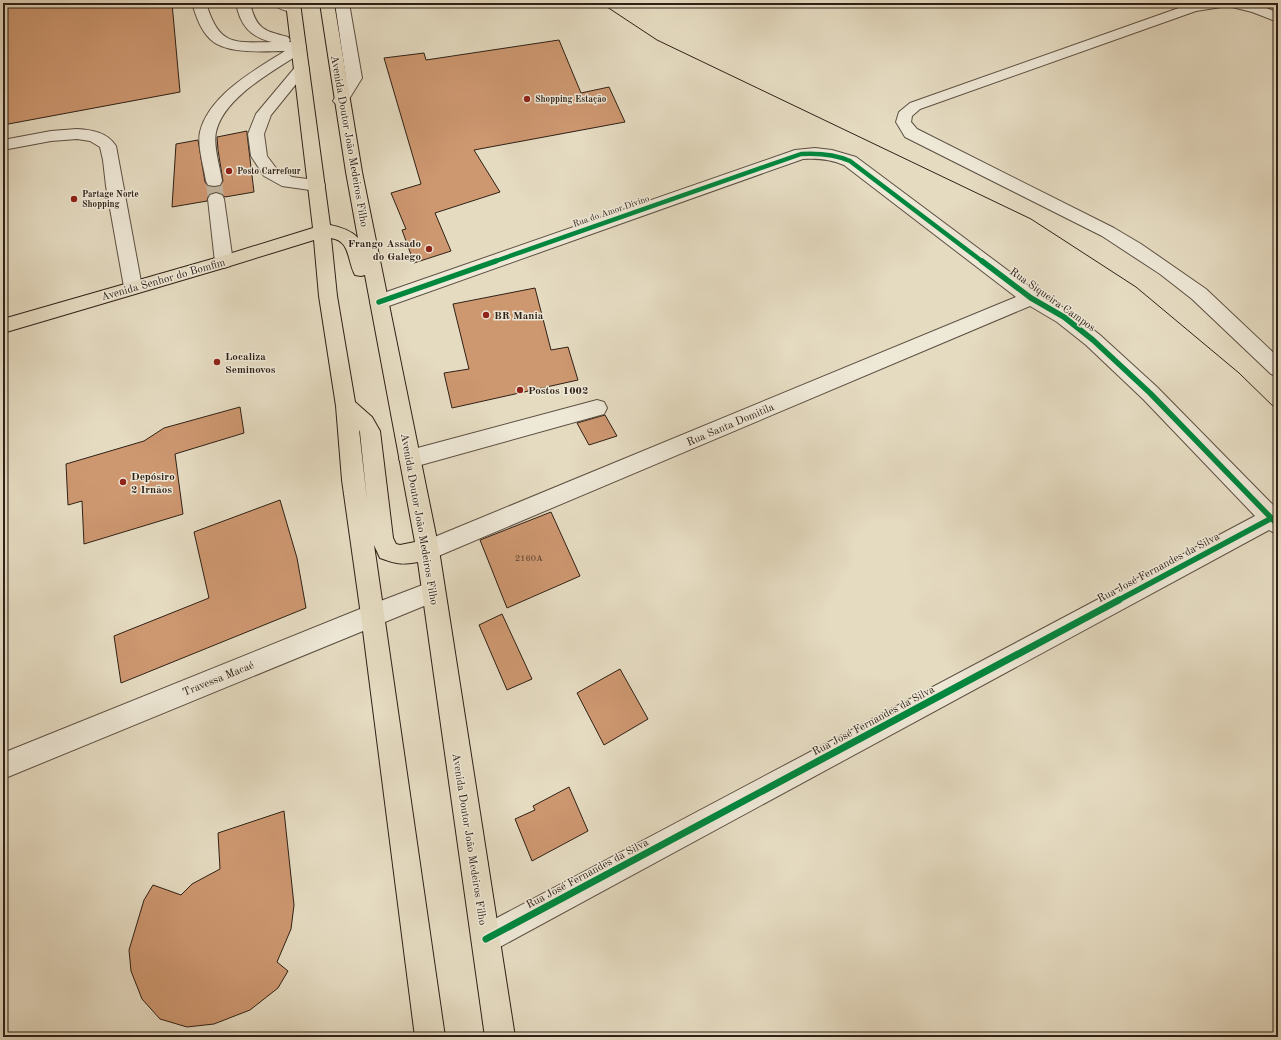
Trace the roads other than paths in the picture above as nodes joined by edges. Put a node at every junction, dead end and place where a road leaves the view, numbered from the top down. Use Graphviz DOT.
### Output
graph roads {
  1 [pos="199,3"];
  2 [pos="243,3"];
  3 [pos="327,3"];
  4 [pos="342,3"];
  5 [pos="1225,3"];
  6 [pos="1232,3"];
  7 [pos="289,5"];
  8 [pos="1278,18"];
  9 [pos="300,51"];
  10 [pos="341,101"];
  11 [pos="3,145"];
  12 [pos="850,160"];
  13 [pos="214,181"];
  14 [pos="317,185"];
  15 [pos="216,199"];
  16 [pos="322,231"];
  17 [pos="224,262"];
  18 [pos="134,287"];
  19 [pos="1031,298"];
  20 [pos="379,302"];
  21 [pos="3,326"];
  22 [pos="1275,362"];
  23 [pos="395,386"];
  24 [pos="346,406"];
  25 [pos="597,408"];
  26 [pos="410,459"];
  27 [pos="1274,522"];
  28 [pos="428,550"];
  29 [pos="433,592"];
  30 [pos="373,615"];
  31 [pos="3,766"];
  32 [pos="486,939"];
  33 [pos="430,1037"];
  34 [pos="500,1037"];
  1 -- 9 [label="street"];
  2 -- 9 [label="street"];
  3 -- 10 [label="main road, Avenida Doutor João Medeiros Filho"];
  4 -- 10 [label="street"];
  5 -- 22 [label="street"];
  6 -- 8 [label="street"];
  7 -- 9 [label="main road"];
  9 -- 13 [label="street"];
  9 -- 14 [label="main road"];
  9 -- 14 [label="street"];
  10 -- 20 [label="main road, Avenida Doutor João Medeiros Filho"];
  11 -- 18 [label="street"];
  12 -- 19 [label="street, Rua Siqueira Campos"];
  12 -- 20 [label="street, Rua do Amor Divino"];
  14 -- 16 [label="main road"];
  15 -- 17 [label="street"];
  16 -- 17 [label="main road, Avenida Senhor do Bomfim"];
  16 -- 23 [label="main road"];
  16 -- 24 [label="main road"];
  17 -- 18 [label="main road, Avenida Senhor do Bomfim"];
  18 -- 21 [label="main road, Avenida Senhor do Bomfim"];
  19 -- 27 [label="street, Rua Siqueira Campos"];
  19 -- 28 [label="street, Rua Santa Domitila"];
  20 -- 23 [label="main road, Avenida Doutor João Medeiros Filho"];
  23 -- 26 [label="main road, Avenida Doutor João Medeiros Filho"];
  24 -- 28 [label="main road"];
  24 -- 30 [label="main road"];
  25 -- 26 [label="street"];
  26 -- 28 [label="main road, Avenida Doutor João Medeiros Filho"];
  27 -- 32 [label="street, Rua José Fernandes da Silva"];
  28 -- 29 [label="main road, Avenida Doutor João Medeiros Filho"];
  29 -- 30 [label="street, Travessa Macaé"];
  29 -- 32 [label="main road, Avenida Doutor João Medeiros Filho"];
  30 -- 31 [label="street, Travessa Macaé"];
  30 -- 33 [label="main road"];
  32 -- 34 [label="main road, Avenida Doutor João Medeiros Filho"];
}
